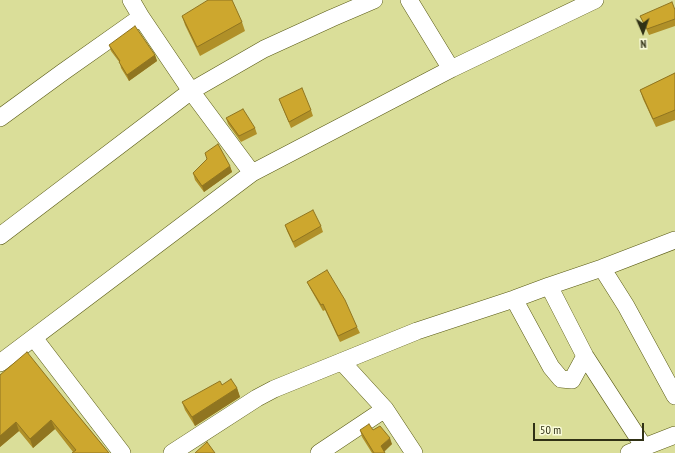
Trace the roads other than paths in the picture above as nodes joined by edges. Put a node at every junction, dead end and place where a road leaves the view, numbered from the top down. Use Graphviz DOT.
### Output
graph roads {
  1 [pos="131,0"];
  2 [pos="374,0"];
  3 [pos="409,0"];
  4 [pos="595,0"];
  5 [pos="141,17"];
  6 [pos="452,69"];
  7 [pos="191,91"];
  8 [pos="0,118"];
  9 [pos="252,173"];
  10 [pos="0,236"];
  11 [pos="675,240"];
  12 [pos="602,268"];
  13 [pos="549,286"];
  14 [pos="514,299"];
  15 [pos="34,338"];
  16 [pos="585,356"];
  17 [pos="342,362"];
  18 [pos="0,363"];
  19 [pos="675,396"];
  20 [pos="385,409"];
  21 [pos="675,435"];
  22 [pos="644,447"];
  23 [pos="122,453"];
  24 [pos="172,453"];
  25 [pos="319,453"];
  26 [pos="414,453"];
  27 [pos="629,453"];
  1 -- 5 [label="street"];
  2 -- 7 [label="street"];
  3 -- 6 [label="street"];
  4 -- 6 [label="street"];
  5 -- 7 [label="street"];
  5 -- 8 [label="street"];
  6 -- 9 [label="street"];
  7 -- 9 [label="street"];
  7 -- 10 [label="street"];
  9 -- 15 [label="street"];
  11 -- 12 [label="street"];
  12 -- 13 [label="street"];
  12 -- 19 [label="street"];
  13 -- 14 [label="street"];
  13 -- 16 [label="street"];
  14 -- 16 [label="street"];
  14 -- 17 [label="street"];
  15 -- 18 [label="street"];
  15 -- 23 [label="street"];
  16 -- 22 [label="street"];
  17 -- 20 [label="street"];
  17 -- 24 [label="street"];
  20 -- 25 [label="street"];
  20 -- 26 [label="street"];
  21 -- 22 [label="street"];
  22 -- 27 [label="street"];
}
